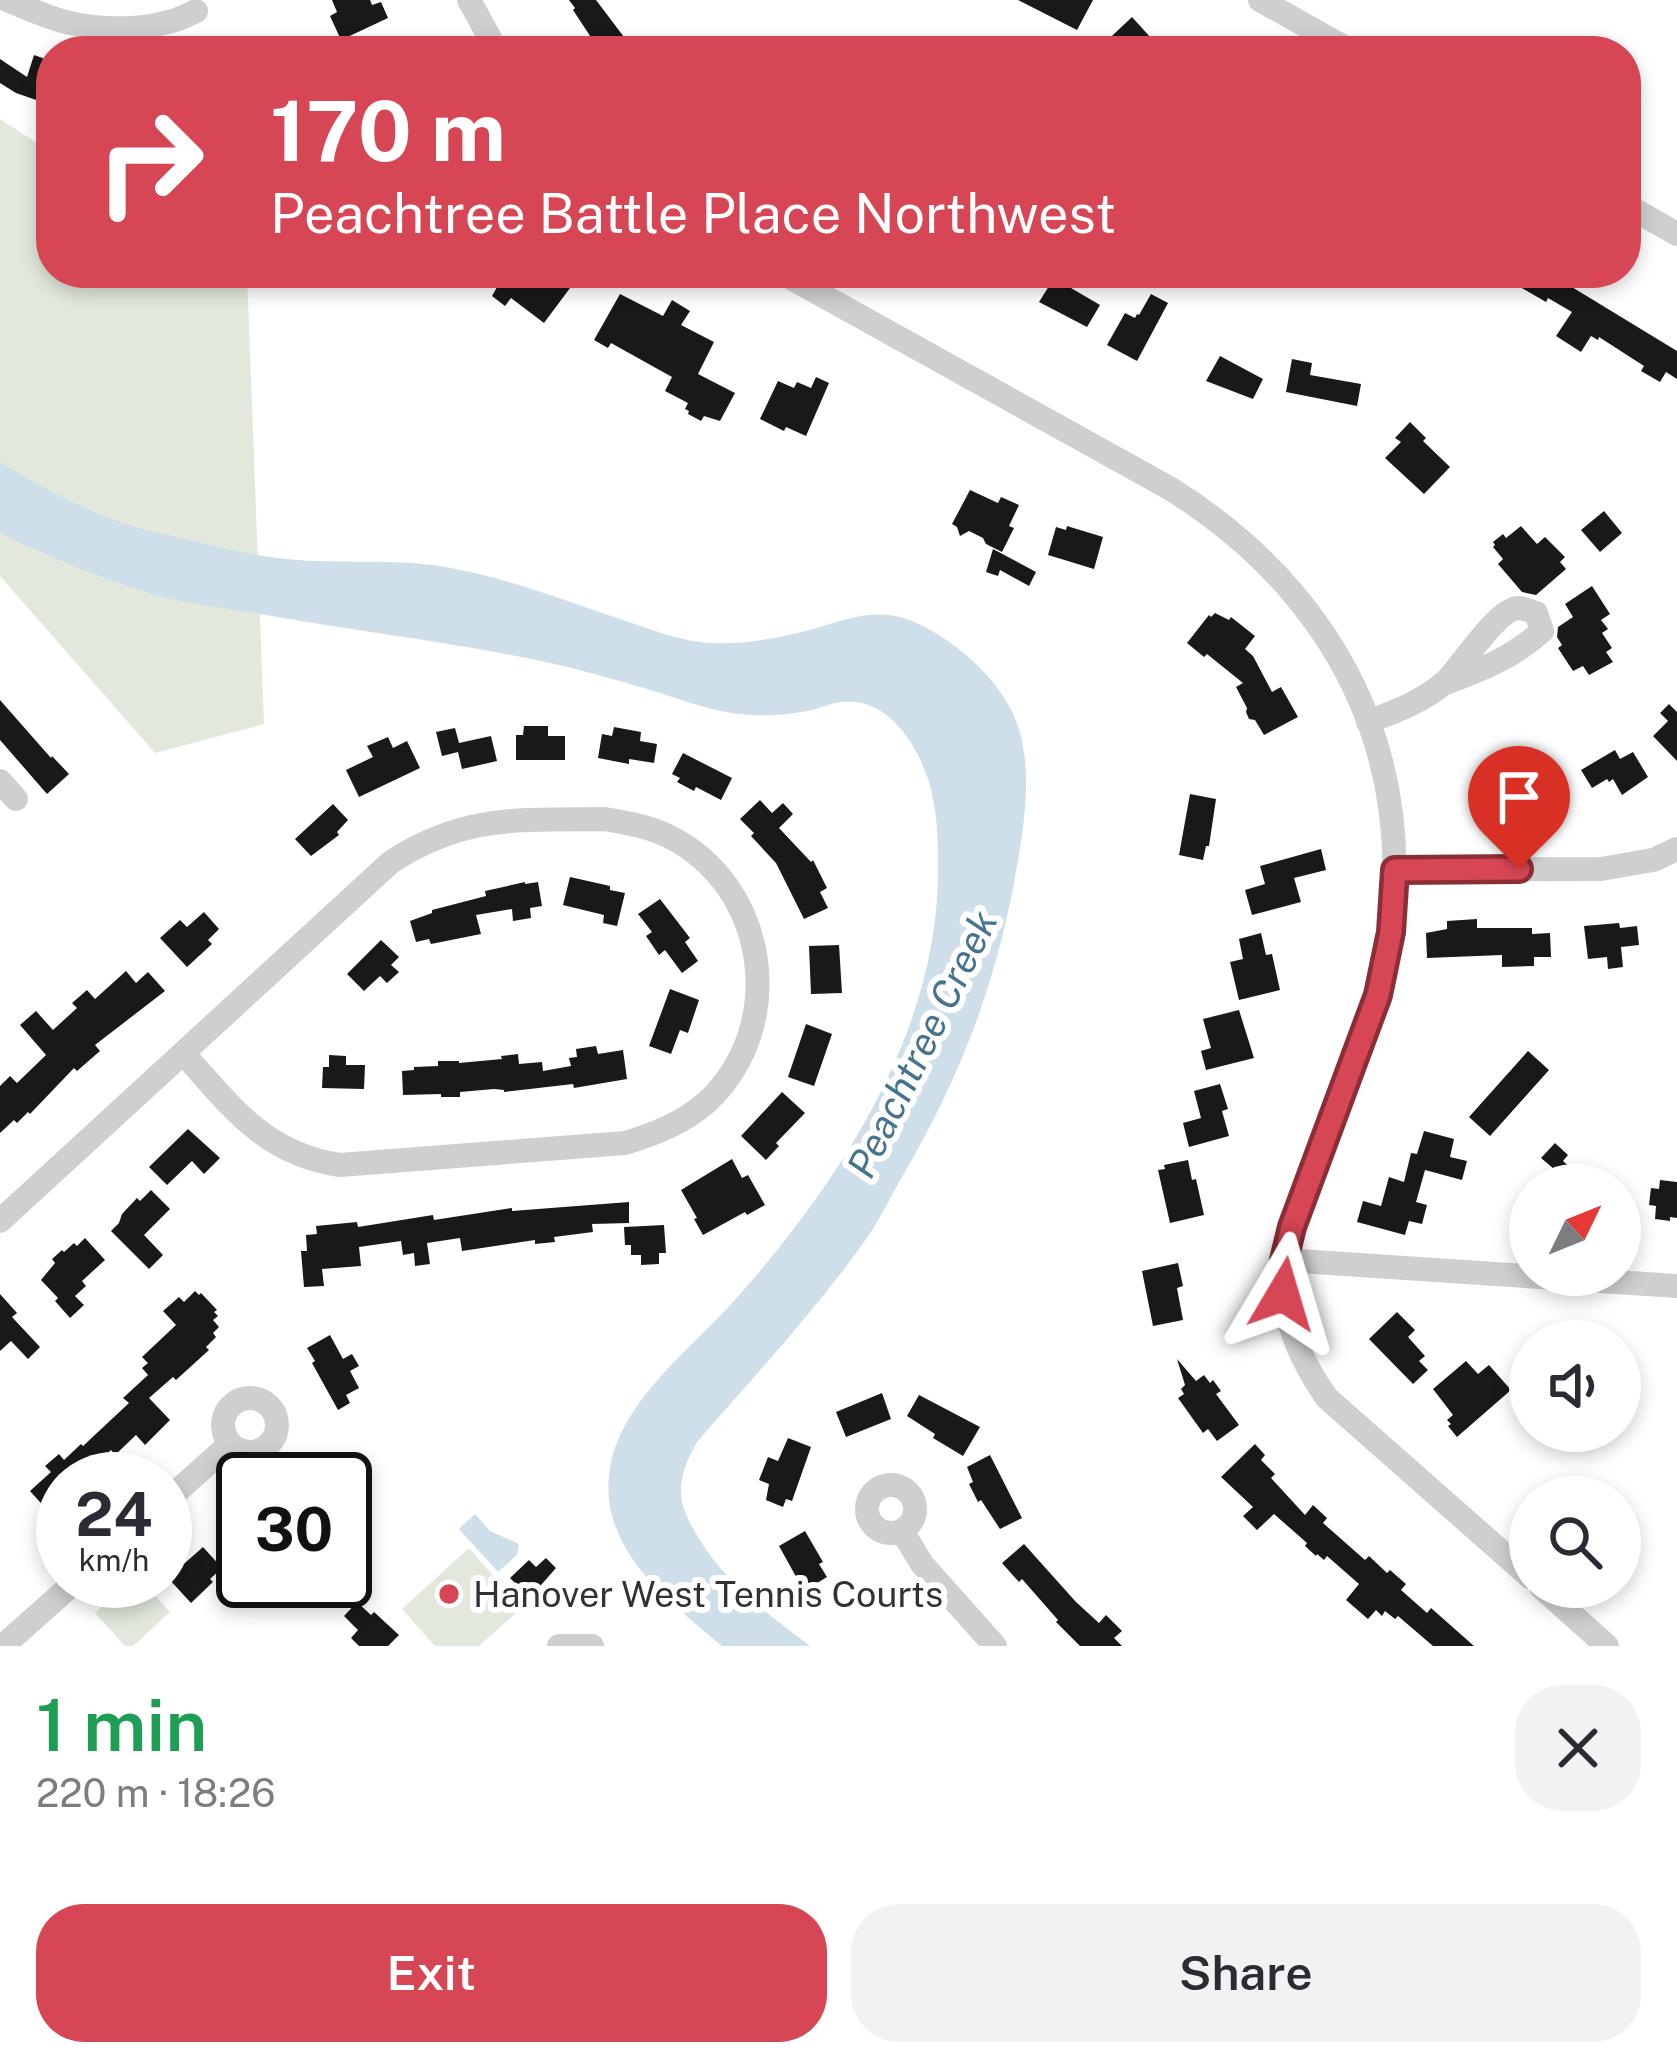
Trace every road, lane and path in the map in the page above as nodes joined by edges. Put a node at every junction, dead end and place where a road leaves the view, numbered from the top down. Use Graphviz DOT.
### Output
graph roads {
  1 [pos="7,0"];
  2 [pos="155,0"];
  3 [pos="469,0"];
  4 [pos="1260,0"];
  5 [pos="489,36"];
  6 [pos="1324,36"];
  7 [pos="1641,214"];
  8 [pos="1677,234"];
  9 [pos="809,288"];
  10 [pos="1443,683"];
  11 [pos="1368,722"];
  12 [pos="1677,849"];
  13 [pos="1395,870"];
  14 [pos="183,1053"];
  15 [pos="0,1221"];
  16 [pos="1284,1260"];
  17 [pos="1677,1286"];
  18 [pos="230,1444"];
  19 [pos="192,1478"];
  20 [pos="902,1531"];
  21 [pos="1509,1558"];
  22 [pos="46,1608"];
  23 [pos="1564,1608"];
  24 [pos="3,1646"];
  25 [pos="559,1646"];
  26 [pos="592,1646"];
  27 [pos="995,1646"];
  28 [pos="1607,1646"];
  1 -- 2 [label="street"];
  3 -- 5 [label="street"];
  4 -- 6 [label="street"];
  7 -- 8 [label="street"];
  9 -- 11 [label="street"];
  10 -- 11 [label="street"];
  11 -- 13 [label="street"];
  12 -- 13 [label="street"];
  13 -- 16 [label="street"];
  14 -- 14 [label="street"];
  14 -- 15 [label="street"];
  16 -- 17 [label="street"];
  16 -- 21 [label="street"];
  18 -- 19 [label="street"];
  20 -- 27 [label="street"];
  22 -- 24 [label="street"];
  23 -- 28 [label="street"];
  25 -- 26 [label="street"];
}
